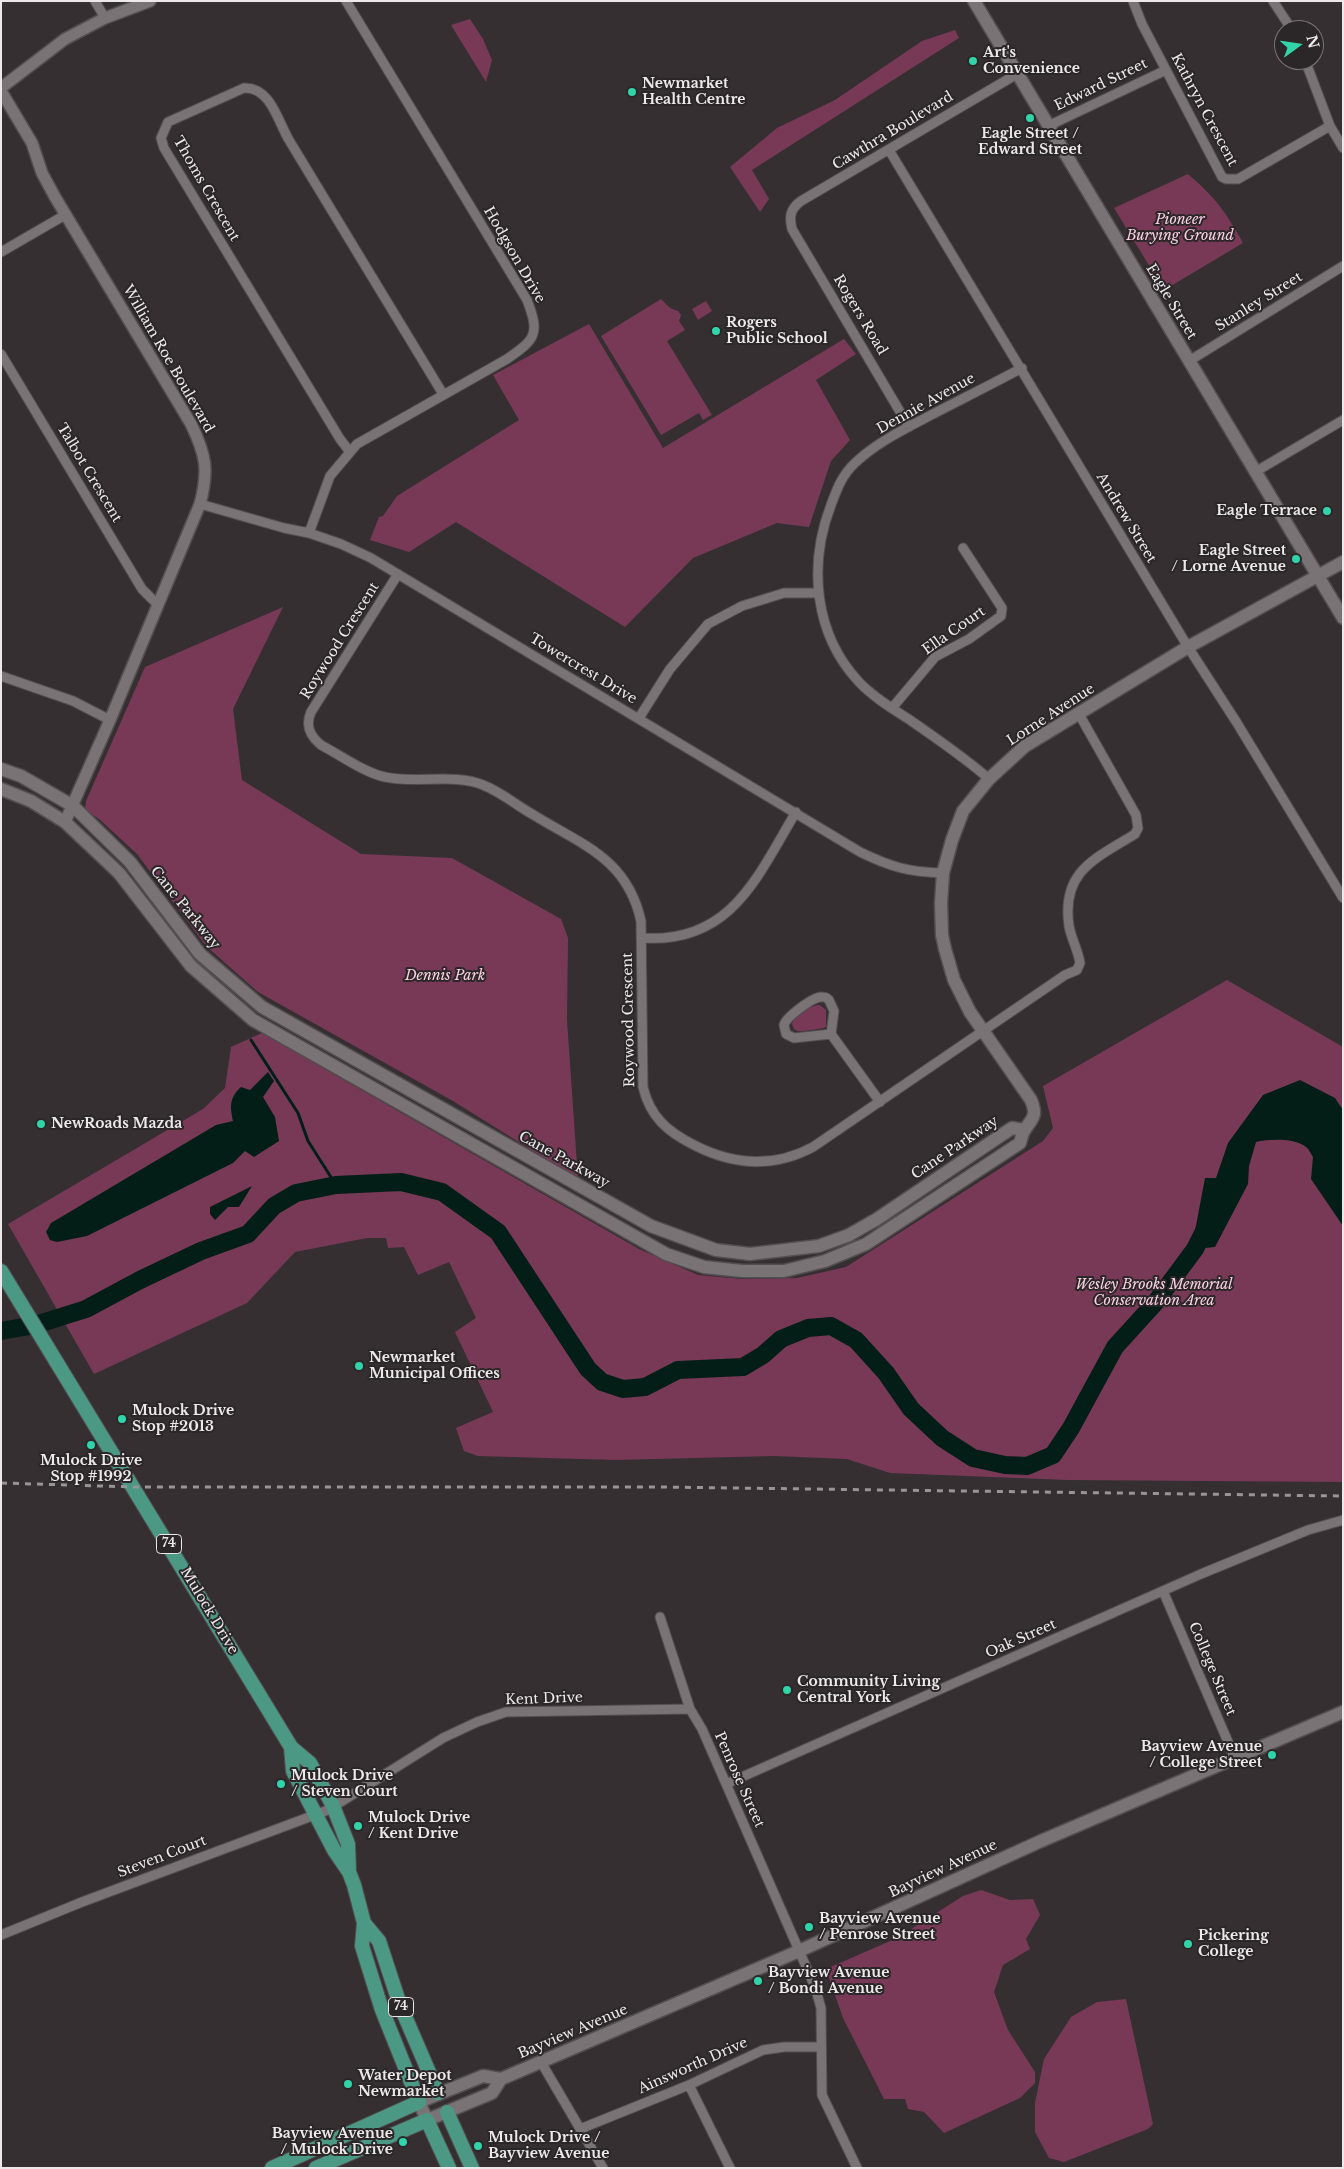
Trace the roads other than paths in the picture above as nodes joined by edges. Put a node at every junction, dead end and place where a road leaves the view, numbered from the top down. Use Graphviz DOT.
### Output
graph roads {
  1 [pos="95,1"];
  2 [pos="150,1"];
  3 [pos="346,1"];
  4 [pos="974,1"];
  5 [pos="1133,1"];
  6 [pos="1274,1"];
  7 [pos="105,18"];
  8 [pos="1286,20"];
  9 [pos="1166,70"];
  10 [pos="1309,70"];
  11 [pos="1017,74"];
  12 [pos="1,89"];
  13 [pos="1048,126"];
  14 [pos="1330,126"];
  15 [pos="1343,148"];
  16 [pos="889,150"];
  17 [pos="65,214"];
  18 [pos="789,217"];
  19 [pos="1,252"];
  20 [pos="1343,266"];
  21 [pos="1,354"];
  22 [pos="1189,361"];
  23 [pos="1022,368"];
  24 [pos="443,394"];
  25 [pos="1343,420"];
  26 [pos="909,427"];
  27 [pos="350,452"];
  28 [pos="1255,472"];
  29 [pos="200,504"];
  30 [pos="309,533"];
  31 [pos="963,548"];
  32 [pos="1343,562"];
  33 [pos="398,574"];
  34 [pos="1317,576"];
  35 [pos="817,593"];
  36 [pos="157,604"];
  37 [pos="1343,618"];
  38 [pos="1188,648"];
  39 [pos="1,676"];
  40 [pos="892,708"];
  41 [pos="1079,714"];
  42 [pos="639,718"];
  43 [pos="110,720"];
  44 [pos="1,769"];
  45 [pos="989,779"];
  46 [pos="1,789"];
  47 [pos="73,806"];
  48 [pos="796,812"];
  49 [pos="65,822"];
  50 [pos="943,873"];
  51 [pos="1343,898"];
  52 [pos="642,938"];
  53 [pos="983,1030"];
  54 [pos="831,1034"];
  55 [pos="880,1102"];
  56 [pos="1024,1130"];
  57 [pos="1,1271"];
  58 [pos="1343,1520"];
  59 [pos="1163,1591"];
  60 [pos="660,1617"];
  61 [pos="690,1709"];
  62 [pos="1343,1712"];
  63 [pos="291,1746"];
  64 [pos="1235,1758"];
  65 [pos="726,1784"];
  66 [pos="333,1806"];
  67 [pos="317,1814"];
  68 [pos="349,1872"];
  69 [pos="364,1923"];
  70 [pos="1,1936"];
  71 [pos="799,1952"];
  72 [pos="821,2047"];
  73 [pos="541,2062"];
  74 [pos="501,2078"];
  75 [pos="689,2085"];
  76 [pos="438,2093"];
  77 [pos="419,2102"];
  78 [pos="447,2112"];
  79 [pos="427,2120"];
  80 [pos="580,2129"];
  81 [pos="272,2168"];
  82 [pos="316,2168"];
  83 [pos="449,2168"];
  84 [pos="472,2168"];
  85 [pos="603,2168"];
  86 [pos="730,2168"];
  87 [pos="857,2168"];
  1 -- 7 [label="street"];
  2 -- 7 [label="street"];
  3 -- 24 [label="street, Hodgson Drive"];
  4 -- 11 [label="main road, Eagle Street"];
  5 -- 9 [label="street, Kathryn Crescent"];
  6 -- 8 [label="street"];
  7 -- 12 [label="street"];
  9 -- 13 [label="street, Edward Street"];
  9 -- 14 [label="street, Kathryn Crescent"];
  10 -- 14 [label="street"];
  11 -- 13 [label="main road, Eagle Street"];
  11 -- 16 [label="street, Cawthra Boulevard"];
  12 -- 17 [label="street, William Roe Boulevard"];
  13 -- 22 [label="main road, Eagle Street"];
  14 -- 15 [label="street"];
  16 -- 18 [label="street, Cawthra Boulevard"];
  16 -- 23 [label="street, Andrew Street"];
  17 -- 19 [label="street"];
  17 -- 29 [label="street, William Roe Boulevard"];
  18 -- 26 [label="street, Rogers Road"];
  20 -- 22 [label="street, Stanley Street"];
  21 -- 36 [label="street, Talbot Crescent"];
  22 -- 28 [label="main road, Eagle Street"];
  23 -- 26 [label="street, Dennie Avenue"];
  23 -- 38 [label="street, Andrew Street"];
  24 -- 27 [label="street, Hodgson Drive"];
  24 -- 27 [label="street, Thoms Crescent"];
  25 -- 28 [label="street"];
  26 -- 35 [label="street, Dennie Avenue"];
  27 -- 30 [label="street, Hodgson Drive"];
  28 -- 34 [label="main road, Eagle Street"];
  29 -- 30 [label="street, Towercrest Drive"];
  29 -- 36 [label="street, William Roe Boulevard"];
  30 -- 33 [label="street, Towercrest Drive"];
  31 -- 40 [label="street, Ella Court"];
  32 -- 34 [label="main road, Lorne Avenue"];
  33 -- 42 [label="street, Towercrest Drive"];
  33 -- 52 [label="street, Roywood Crescent"];
  34 -- 37 [label="main road, Eagle Street"];
  34 -- 38 [label="main road, Lorne Avenue"];
  35 -- 40 [label="street, Dennie Avenue"];
  35 -- 42 [label="street"];
  36 -- 43 [label="street, William Roe Boulevard"];
  38 -- 41 [label="main road, Lorne Avenue"];
  38 -- 51 [label="street, Andrew Street"];
  39 -- 43 [label="street"];
  40 -- 45 [label="street, Dennie Avenue"];
  41 -- 45 [label="main road, Lorne Avenue"];
  41 -- 53 [label="street, Roywood Crescent"];
  42 -- 48 [label="street, Towercrest Drive"];
  43 -- 47 [label="street, William Roe Boulevard"];
  44 -- 47 [label="main road, Cane Parkway"];
  45 -- 50 [label="main road, Lorne Avenue"];
  46 -- 49 [label="main road"];
  47 -- 49 [label="street, William Roe Boulevard"];
  47 -- 56 [label="main road, Cane Parkway"];
  48 -- 50 [label="street, Towercrest Drive"];
  48 -- 52 [label="street"];
  49 -- 56 [label="main road"];
  50 -- 53 [label="main road, Lorne Avenue"];
  52 -- 55 [label="street, Roywood Crescent"];
  53 -- 55 [label="street, Roywood Crescent"];
  53 -- 56 [label="main road, Lorne Avenue"];
  54 -- 54 [label="street"];
  54 -- 55 [label="street"];
  57 -- 63 [label="main road, Mulock Drive / 74"];
  58 -- 59 [label="street, Oak Street"];
  59 -- 64 [label="street, College Street"];
  59 -- 65 [label="street, Oak Street"];
  60 -- 61 [label="street, Penrose Street"];
  61 -- 65 [label="street, Penrose Street"];
  61 -- 66 [label="street, Kent Drive"];
  62 -- 64 [label="main road, Bayview Avenue"];
  63 -- 66 [label="main road, Mulock Drive / 74"];
  63 -- 67 [label="main road, Mulock Drive / 74"];
  64 -- 71 [label="main road, Bayview Avenue"];
  65 -- 71 [label="street, Penrose Street"];
  66 -- 67 [label="street, Steven Court"];
  66 -- 68 [label="main road, Mulock Drive / 74"];
  67 -- 68 [label="main road, Mulock Drive / 74"];
  67 -- 70 [label="street, Steven Court"];
  68 -- 69 [label="main road, Mulock Drive / 74"];
  69 -- 76 [label="main road, Mulock Drive / 74"];
  69 -- 77 [label="main road, Mulock Drive / 74"];
  71 -- 72 [label="street, Penrose Street"];
  71 -- 73 [label="main road, Bayview Avenue"];
  72 -- 75 [label="street, Ainsworth Drive"];
  72 -- 87 [label="street, Penrose Street"];
  73 -- 74 [label="main road, Bayview Avenue"];
  73 -- 80 [label="street"];
  74 -- 76 [label="main road, Bayview Avenue"];
  74 -- 78 [label="main road, Bayview Avenue"];
  75 -- 80 [label="street, Ainsworth Drive"];
  75 -- 86 [label="street"];
  76 -- 77 [label="main road, Bayview Avenue"];
  76 -- 78 [label="main road, Mulock Drive / 74"];
  77 -- 79 [label="main road, Mulock Drive / 74"];
  77 -- 81 [label="main road"];
  78 -- 79 [label="main road, Bayview Avenue"];
  78 -- 84 [label="main road, Mulock Drive / 74"];
  79 -- 82 [label="main road"];
  79 -- 83 [label="main road, Mulock Drive / 74"];
  80 -- 85 [label="street"];
}
